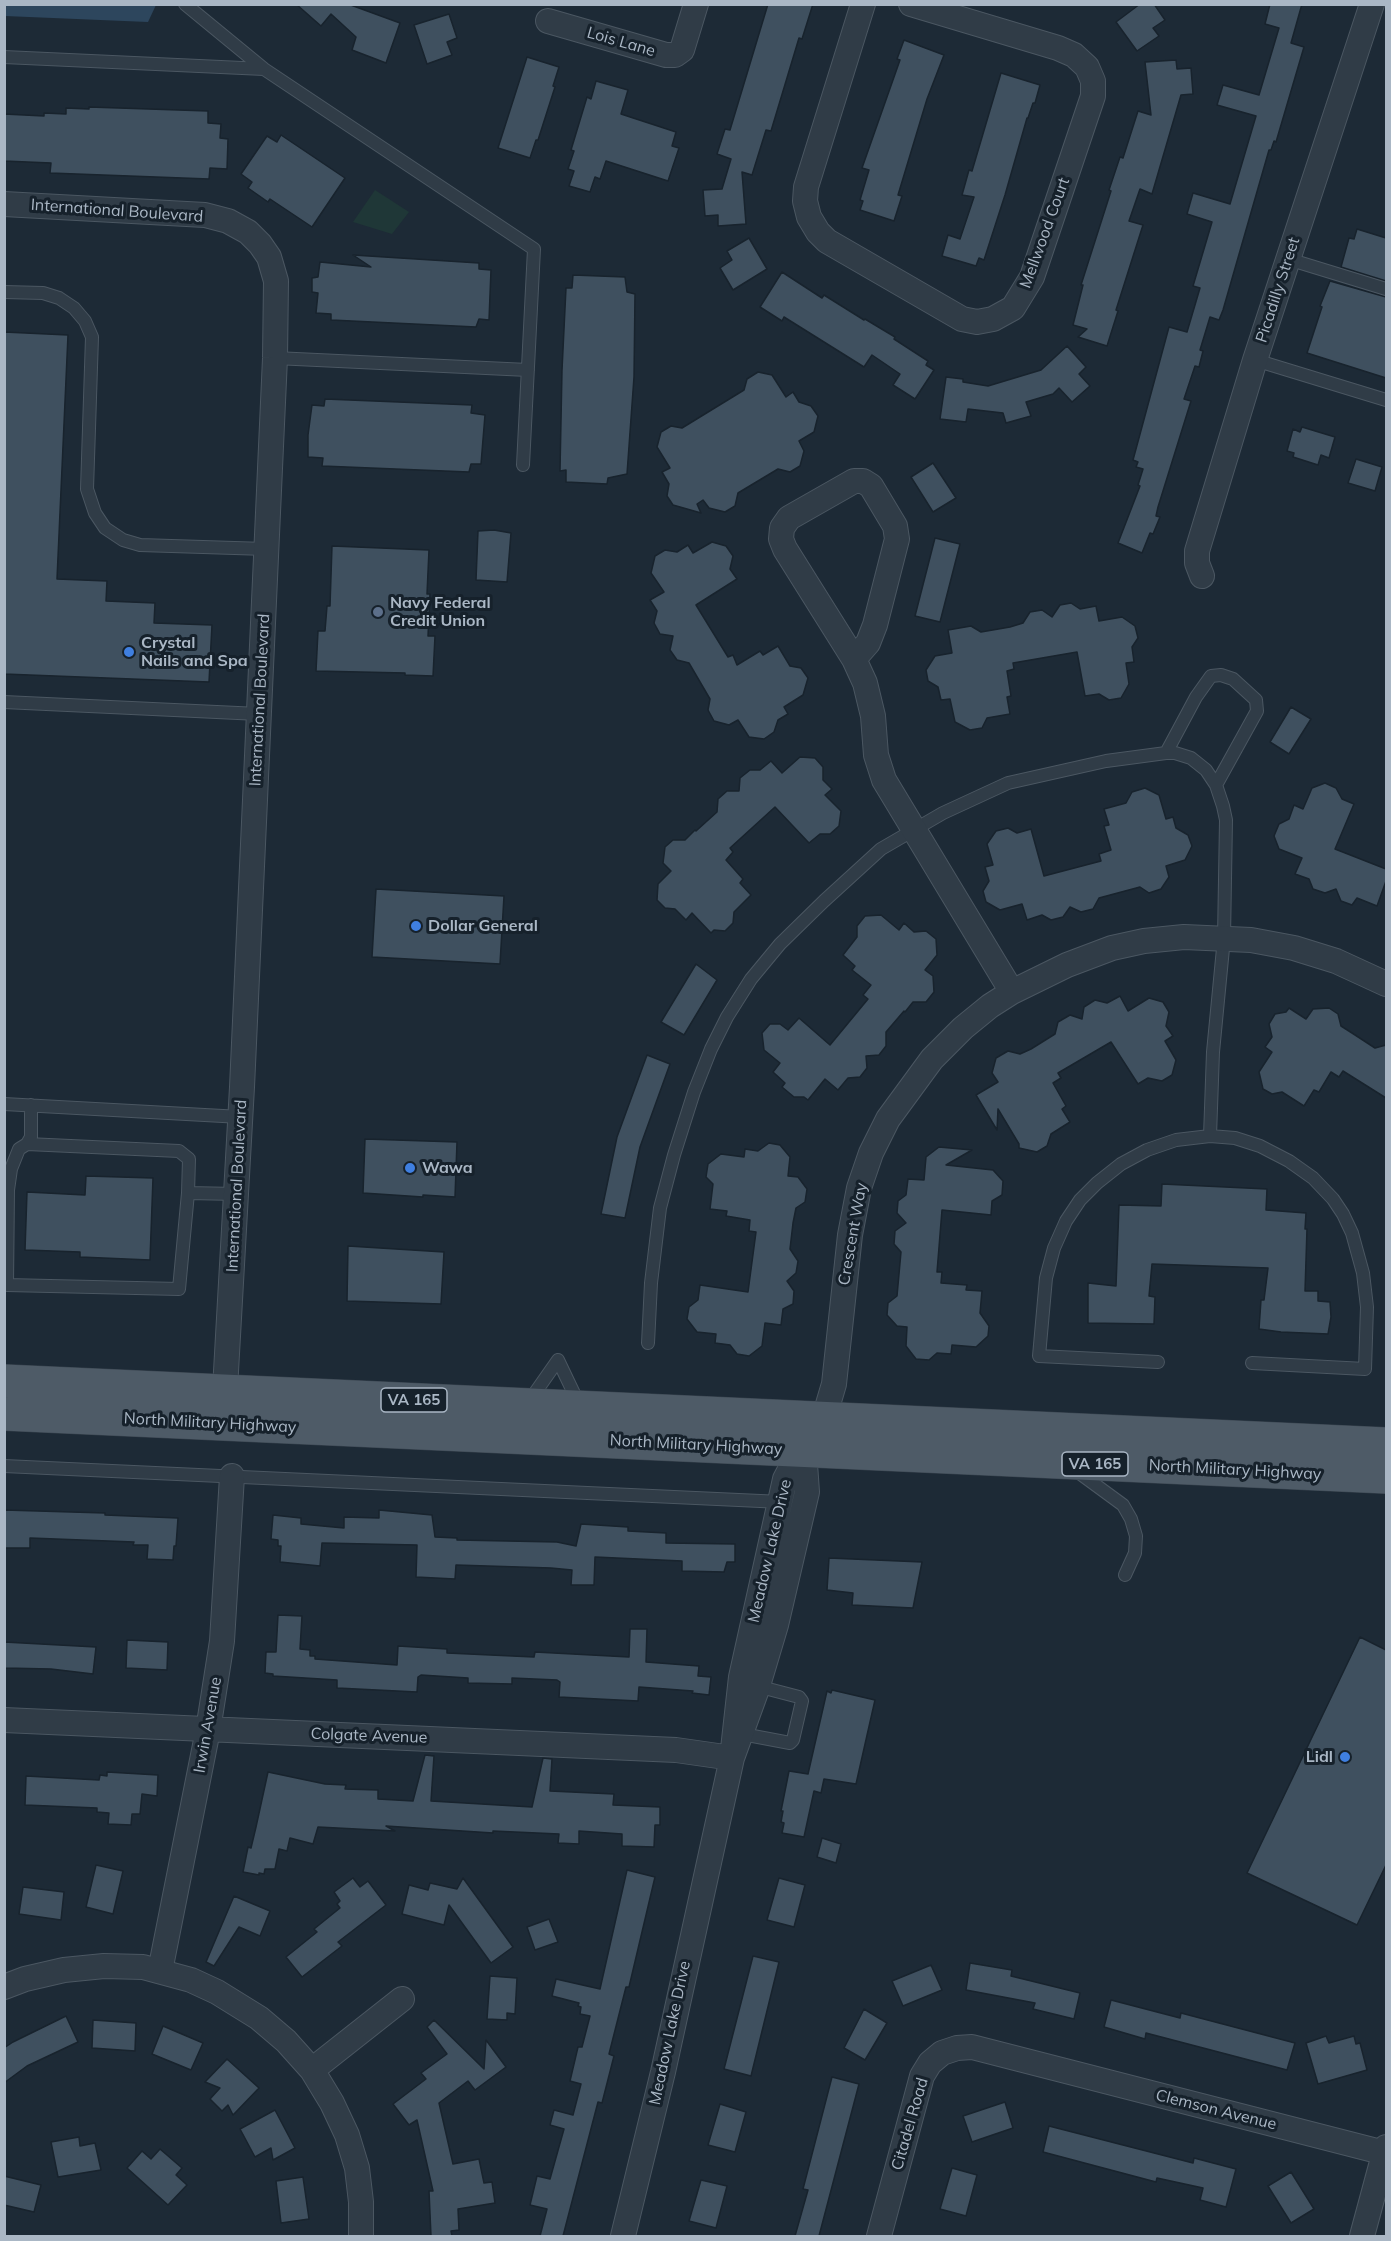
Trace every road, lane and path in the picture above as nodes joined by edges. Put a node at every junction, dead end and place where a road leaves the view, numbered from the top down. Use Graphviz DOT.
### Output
graph roads {
  1 [pos="185,4"];
  2 [pos="696,4"];
  3 [pos="863,4"];
  4 [pos="911,4"];
  5 [pos="1372,4"];
  6 [pos="548,21"];
  7 [pos="4,57"];
  8 [pos="264,69"];
  9 [pos="4,204"];
  10 [pos="1288,259"];
  11 [pos="1386,289"];
  12 [pos="4,292"];
  13 [pos="275,358"];
  14 [pos="1256,360"];
  15 [pos="528,370"];
  16 [pos="1386,400"];
  17 [pos="523,465"];
  18 [pos="266,549"];
  19 [pos="1202,576"];
  20 [pos="854,659"];
  21 [pos="4,702"];
  22 [pos="259,714"];
  23 [pos="1166,753"];
  24 [pos="1216,785"];
  25 [pos="913,830"];
  26 [pos="1224,938"];
  27 [pos="1386,984"];
  28 [pos="1012,992"];
  29 [pos="4,1104"];
  30 [pos="31,1105"];
  31 [pos="241,1117"];
  32 [pos="1210,1136"];
  33 [pos="27,1144"];
  34 [pos="188,1193"];
  35 [pos="237,1194"];
  36 [pos="6,1285"];
  37 [pos="648,1343"];
  38 [pos="1158,1362"];
  39 [pos="1252,1363"];
  40 [pos="4,1381"];
  41 [pos="225,1391"];
  42 [pos="527,1405"];
  43 [pos="580,1407"];
  44 [pos="4,1414"];
  45 [pos="824,1419"];
  46 [pos="223,1424"];
  47 [pos="1386,1444"];
  48 [pos="804,1450"];
  49 [pos="1065,1462"];
  50 [pos="4,1466"];
  51 [pos="232,1476"];
  52 [pos="1386,1477"];
  53 [pos="780,1502"];
  54 [pos="805,1503"];
  55 [pos="1125,1575"];
  56 [pos="749,1685"];
  57 [pos="4,1720"];
  58 [pos="208,1730"];
  59 [pos="737,1733"];
  60 [pos="732,1758"];
  61 [pos="160,1971"];
  62 [pos="4,1987"];
  63 [pos="402,2000"];
  64 [pos="1047,2067"];
  65 [pos="312,2070"];
  66 [pos="1385,2150"];
  67 [pos="361,2236"];
  68 [pos="623,2236"];
  69 [pos="879,2236"];
  70 [pos="1362,2236"];
  1 -- 8 [label="lane"];
  2 -- 6 [label="street, Lois Lane"];
  3 -- 4 [label="street, Mellwood Court"];
  5 -- 10 [label="street, Picadilly Street"];
  7 -- 8 [label="lane"];
  8 -- 15 [label="lane"];
  9 -- 13 [label="street, International Boulevard"];
  10 -- 11 [label="lane"];
  10 -- 14 [label="street, Picadilly Street"];
  12 -- 18 [label="lane"];
  13 -- 15 [label="lane"];
  13 -- 18 [label="street, International Boulevard"];
  14 -- 16 [label="lane"];
  14 -- 19 [label="street, Picadilly Street"];
  15 -- 17 [label="lane"];
  18 -- 22 [label="street, International Boulevard"];
  20 -- 20 [label="street"];
  20 -- 25 [label="street"];
  21 -- 22 [label="lane"];
  22 -- 31 [label="street, International Boulevard"];
  23 -- 24 [label="lane"];
  23 -- 24 [label="lane"];
  23 -- 25 [label="lane"];
  24 -- 26 [label="lane"];
  25 -- 28 [label="street"];
  25 -- 37 [label="lane"];
  26 -- 27 [label="street, Crescent Way"];
  26 -- 28 [label="street, Crescent Way"];
  26 -- 32 [label="lane"];
  28 -- 45 [label="street, Crescent Way"];
  29 -- 30 [label="lane"];
  30 -- 31 [label="lane"];
  30 -- 33 [label="lane"];
  31 -- 35 [label="street, International Boulevard"];
  32 -- 38 [label="lane"];
  32 -- 39 [label="lane"];
  33 -- 34 [label="lane"];
  33 -- 36 [label="lane"];
  34 -- 35 [label="lane"];
  34 -- 36 [label="lane"];
  35 -- 41 [label="street, International Boulevard"];
  40 -- 41 [label="main road, North Military Highway / VA 165"];
  41 -- 42 [label="main road, North Military Highway / VA 165"];
  41 -- 46 [label="street, International Boulevard"];
  42 -- 43 [label="main road, North Military Highway / VA 165"];
  42 -- 43 [label="lane"];
  43 -- 45 [label="main road, North Military Highway / VA 165"];
  44 -- 46 [label="main road, North Military Highway / VA 165"];
  45 -- 47 [label="main road, North Military Highway / VA 165"];
  45 -- 48 [label="street, Crescent Way"];
  46 -- 48 [label="main road, North Military Highway / VA 165"];
  48 -- 49 [label="main road, North Military Highway / VA 165"];
  48 -- 53 [label="street, Meadow Lake Drive"];
  48 -- 54 [label="street, Meadow Lake Drive"];
  49 -- 52 [label="main road, North Military Highway / VA 165"];
  49 -- 55 [label="lane"];
  50 -- 51 [label="lane"];
  51 -- 53 [label="lane"];
  51 -- 58 [label="street, Irwin Avenue"];
  53 -- 54 [label="lane"];
  53 -- 56 [label="street, Meadow Lake Drive"];
  54 -- 56 [label="street, Meadow Lake Drive"];
  56 -- 59 [label="street, Meadow Lake Drive"];
  56 -- 59 [label="lane"];
  57 -- 58 [label="street, Colgate Avenue"];
  58 -- 60 [label="street, Colgate Avenue"];
  58 -- 61 [label="street, Irwin Avenue"];
  59 -- 60 [label="street, Meadow Lake Drive"];
  60 -- 68 [label="street, Meadow Lake Drive"];
  61 -- 62 [label="street"];
  61 -- 65 [label="street"];
  63 -- 65 [label="street"];
  64 -- 66 [label="street, Clemson Avenue"];
  64 -- 69 [label="street, Citadel Road"];
  65 -- 67 [label="street"];
  66 -- 70 [label="street"];
}
